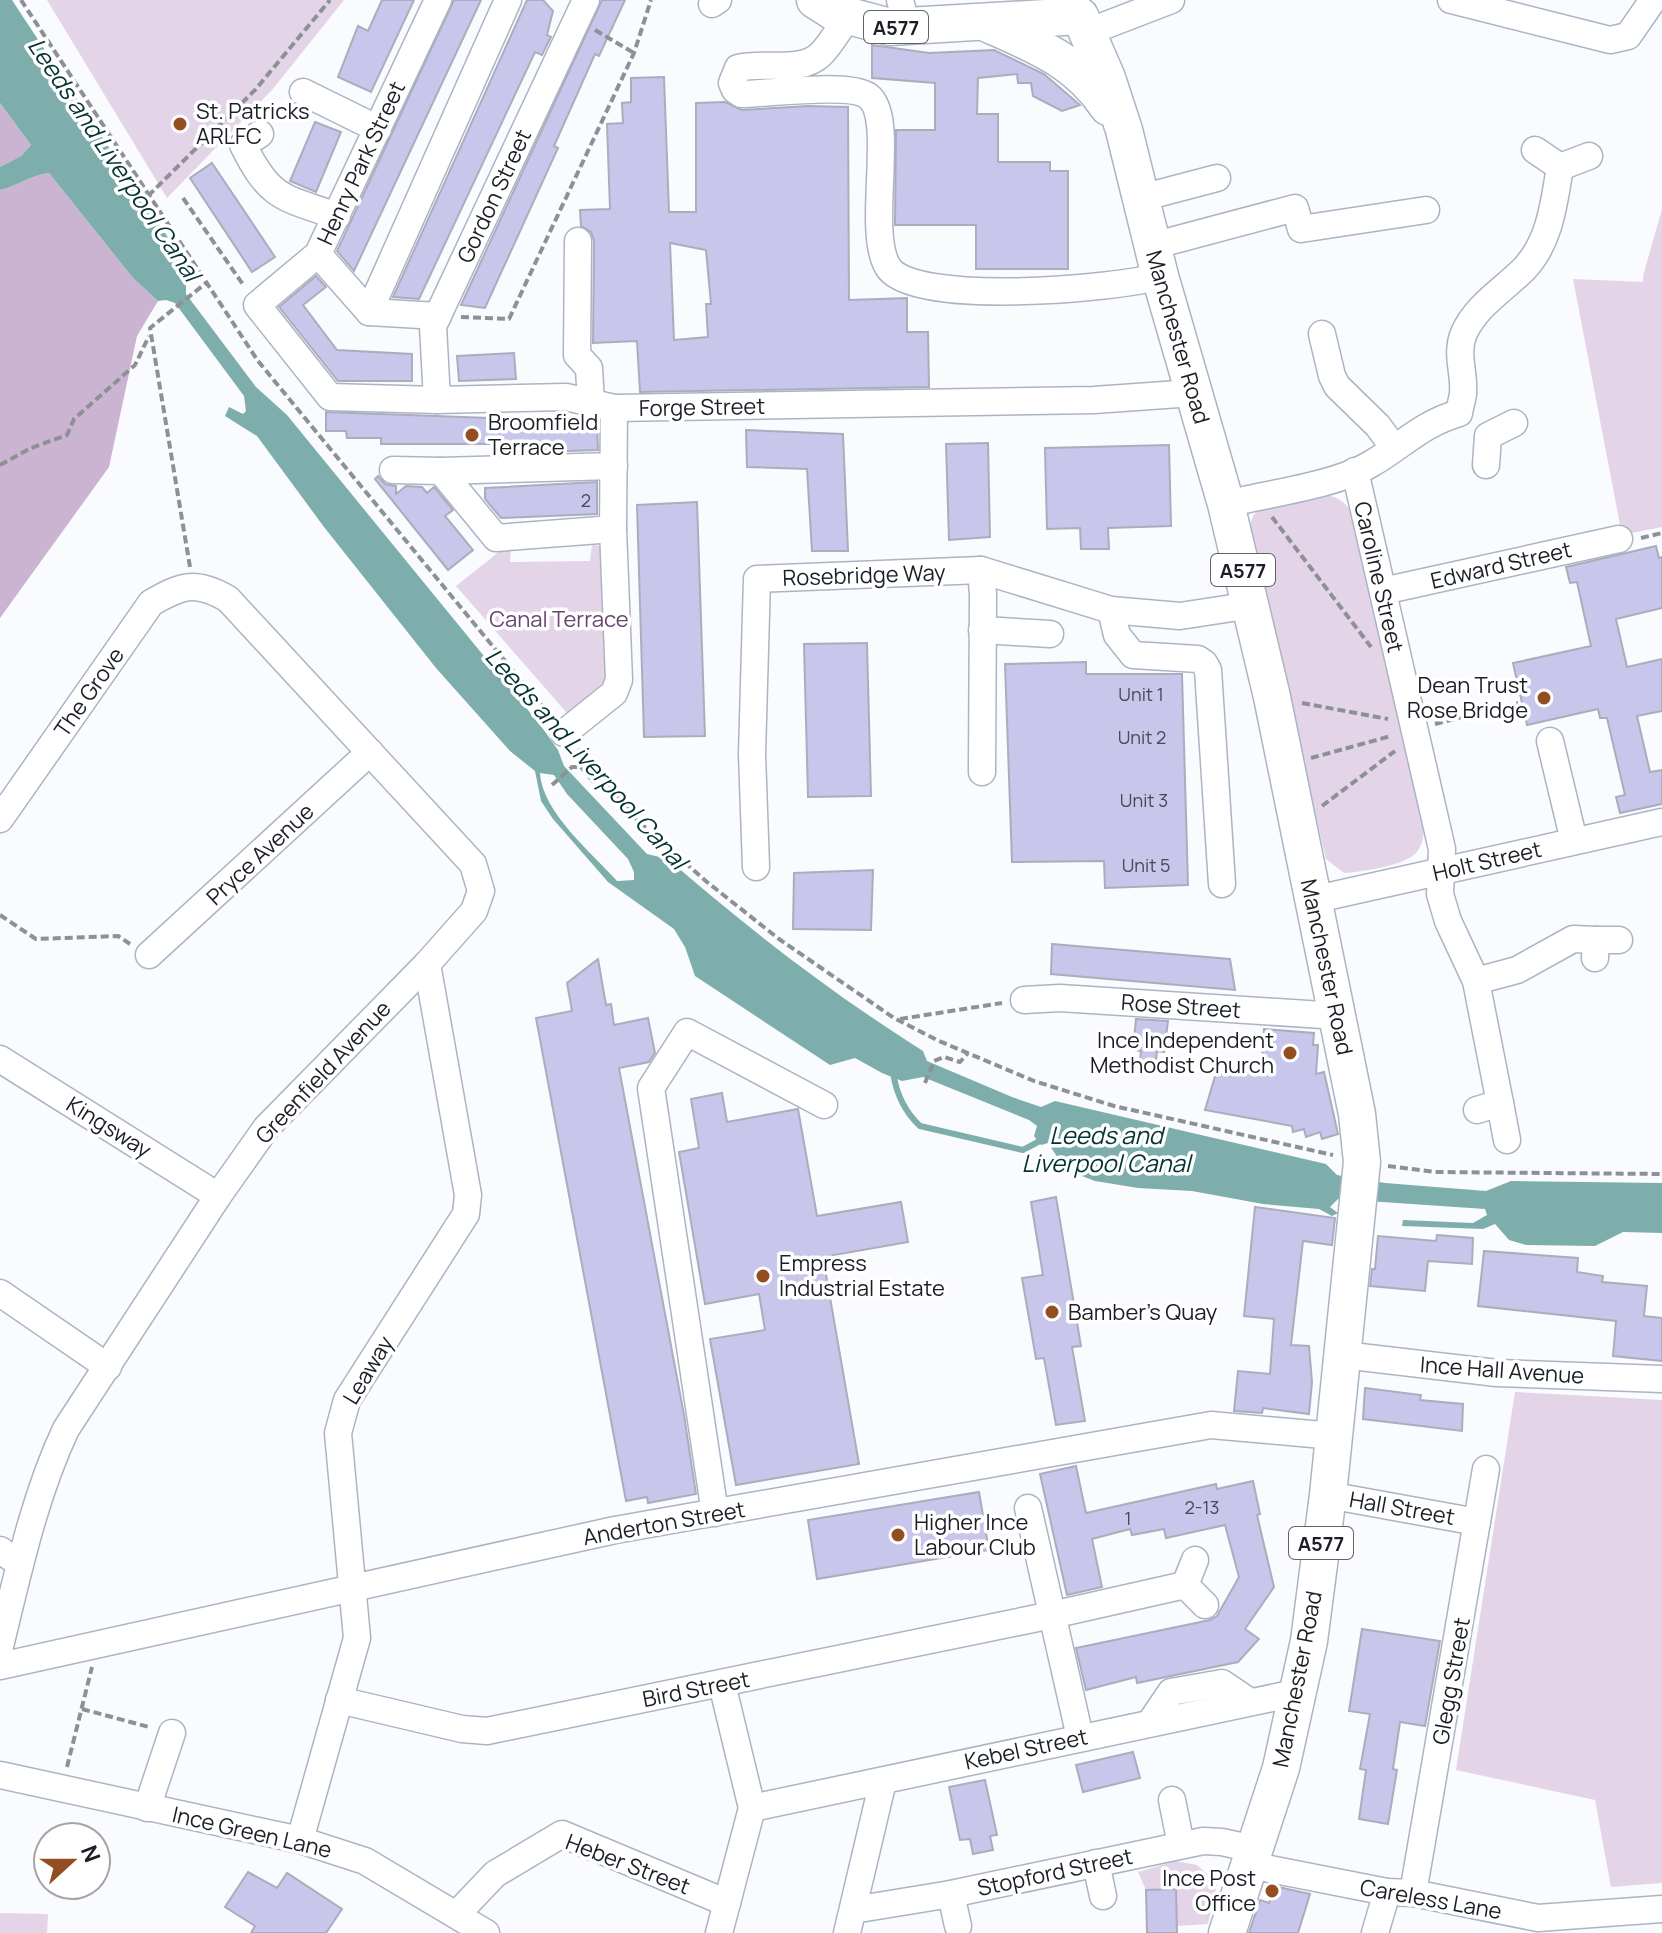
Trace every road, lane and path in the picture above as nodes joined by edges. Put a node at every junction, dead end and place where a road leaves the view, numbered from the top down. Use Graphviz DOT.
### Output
graph roads {
  1 [pos="21,0"];
  2 [pos="330,0"];
  3 [pos="438,0"];
  4 [pos="508,0"];
  5 [pos="651,0"];
  6 [pos="815,0"];
  7 [pos="1171,0"];
  8 [pos="1451,0"];
  9 [pos="1653,0"];
  10 [pos="581,10"];
  11 [pos="904,14"];
  12 [pos="1079,16"];
  13 [pos="848,17"];
  14 [pos="983,22"];
  15 [pos="634,53"];
  16 [pos="303,92"];
  17 [pos="378,129"];
  18 [pos="1124,130"];
  19 [pos="260,134"];
  20 [pos="1535,150"];
  21 [pos="1589,156"];
  22 [pos="1560,167"];
  23 [pos="1217,178"];
  24 [pos="148,196"];
  25 [pos="183,198"];
  26 [pos="1141,198"];
  27 [pos="1426,210"];
  28 [pos="337,216"];
  29 [pos="578,241"];
  30 [pos="318,254"];
  31 [pos="1156,261"];
  32 [pos="206,283"];
  33 [pos="257,305"];
  34 [pos="369,312"];
  35 [pos="438,316"];
  36 [pos="1322,330"];
  37 [pos="150,334"];
  38 [pos="1193,393"];
  39 [pos="437,400"];
  40 [pos="603,406"];
  41 [pos="1459,413"];
  42 [pos="1514,423"];
  43 [pos="1488,436"];
  44 [pos="1394,448"];
  45 [pos="0,465"];
  46 [pos="1486,465"];
  47 [pos="614,466"];
  48 [pos="393,470"];
  49 [pos="441,471"];
  50 [pos="1355,471"];
  51 [pos="1241,500"];
  52 [pos="613,529"];
  53 [pos="1619,539"];
  54 [pos="981,570"];
  55 [pos="193,586"];
  56 [pos="1383,591"];
  57 [pos="1252,605"];
  58 [pos="1111,610"];
  59 [pos="982,630"];
  60 [pos="1050,634"];
  61 [pos="1378,657"];
  62 [pos="1272,697"];
  63 [pos="1414,729"];
  64 [pos="564,733"];
  65 [pos="1550,741"];
  66 [pos="370,752"];
  67 [pos="982,772"];
  68 [pos="605,781"];
  69 [pos="552,785"];
  70 [pos="0,819"];
  71 [pos="1662,822"];
  72 [pos="1298,824"];
  73 [pos="1574,841"];
  74 [pos="756,867"];
  75 [pos="1441,871"];
  76 [pos="1222,884"];
  77 [pos="1312,900"];
  78 [pos="0,915"];
  79 [pos="1604,946"];
  80 [pos="149,955"];
  81 [pos="427,964"];
  82 [pos="1476,981"];
  83 [pos="1024,1000"];
  84 [pos="1338,1016"];
  85 [pos="897,1020"];
  86 [pos="968,1053"];
  87 [pos="0,1059"];
  88 [pos="925,1083"];
  89 [pos="824,1105"];
  90 [pos="1507,1140"];
  91 [pos="1360,1162"];
  92 [pos="1662,1174"];
  93 [pos="218,1196"];
  94 [pos="0,1293"];
  95 [pos="1343,1355"];
  96 [pos="108,1367"];
  97 [pos="1662,1379"];
  98 [pos="1334,1436"];
  99 [pos="1486,1469"];
  100 [pos="1328,1495"];
  101 [pos="1028,1508"];
  102 [pos="715,1513"];
  103 [pos="1477,1522"];
  104 [pos="10,1557"];
  105 [pos="1195,1560"];
  106 [pos="1185,1585"];
  107 [pos="353,1588"];
  108 [pos="1205,1605"];
  109 [pos="1052,1615"];
  110 [pos="98,1643"];
  111 [pos="0,1646"];
  112 [pos="0,1666"];
  113 [pos="722,1684"];
  114 [pos="1300,1692"];
  115 [pos="339,1700"];
  116 [pos="82,1709"];
  117 [pos="172,1733"];
  118 [pos="1080,1737"];
  119 [pos="0,1775"];
  120 [pos="883,1781"];
  121 [pos="62,1789"];
  122 [pos="1172,1800"];
  123 [pos="147,1808"];
  124 [pos="752,1808"];
  125 [pos="300,1840"];
  126 [pos="1181,1845"];
  127 [pos="1253,1858"];
  128 [pos="1096,1863"];
  129 [pos="1387,1892"];
  130 [pos="1413,1893"];
  131 [pos="951,1894"];
  132 [pos="1103,1896"];
  133 [pos="727,1903"];
  134 [pos="1662,1909"];
  135 [pos="457,1914"];
  136 [pos="850,1922"];
  137 [pos="1580,1924"];
  138 [pos="958,1926"];
  139 [pos="486,1933"];
  140 [pos="719,1933"];
  141 [pos="1227,1933"];
  142 [pos="1375,1933"];
  1 -- 24 [label="path"];
  2 -- 24 [label="path"];
  3 -- 17 [label="street, Henry Park Street"];
  4 -- 34 [label="street"];
  5 -- 15 [label="path"];
  6 -- 13 [label="highway, A577"];
  7 -- 12 [label="street"];
  8 -- 9 [label="street"];
  10 -- 15 [label="path"];
  10 -- 35 [label="street, Gordon Street"];
  11 -- 13 [label="highway, A577"];
  11 -- 14 [label="highway, A577"];
  12 -- 14 [label="highway, A577"];
  12 -- 18 [label="highway, Manchester Road / A577"];
  13 -- 31 [label="street"];
  14 -- 18 [label="highway"];
  15 -- 35 [label="path"];
  16 -- 17 [label="street"];
  17 -- 28 [label="street, Henry Park Street"];
  18 -- 26 [label="highway, Manchester Road / A577"];
  19 -- 28 [label="street"];
  20 -- 22 [label="street"];
  21 -- 22 [label="street"];
  22 -- 41 [label="street"];
  23 -- 26 [label="street"];
  24 -- 32 [label="path"];
  25 -- 33 [label="path"];
  26 -- 31 [label="highway, Manchester Road / A577"];
  27 -- 31 [label="street"];
  28 -- 30 [label="street, Henry Park Street"];
  29 -- 40 [label="street"];
  30 -- 33 [label="street, Henry Park Street"];
  30 -- 34 [label="street"];
  31 -- 38 [label="highway, Manchester Road / A577"];
  32 -- 37 [label="path"];
  32 -- 64 [label="path"];
  33 -- 39 [label="street, Forge Street"];
  34 -- 35 [label="street"];
  35 -- 39 [label="street, Gordon Street"];
  36 -- 44 [label="street"];
  37 -- 45 [label="path"];
  37 -- 55 [label="path"];
  38 -- 40 [label="street, Forge Street"];
  38 -- 51 [label="highway, Manchester Road / A577"];
  39 -- 40 [label="street, Forge Street"];
  40 -- 47 [label="street"];
  41 -- 43 [label="street"];
  41 -- 44 [label="street"];
  42 -- 43 [label="street"];
  43 -- 46 [label="street"];
  44 -- 50 [label="street"];
  47 -- 49 [label="street"];
  47 -- 52 [label="street"];
  48 -- 49 [label="street"];
  49 -- 52 [label="street"];
  50 -- 51 [label="street"];
  50 -- 56 [label="street, Caroline Street"];
  51 -- 57 [label="highway, Manchester Road / A577"];
  51 -- 61 [label="path"];
  52 -- 64 [label="street"];
  53 -- 56 [label="street, Edward Street"];
  54 -- 58 [label="street, Rosebridge Way"];
  54 -- 59 [label="street"];
  54 -- 74 [label="street, Rosebridge Way"];
  55 -- 66 [label="street, Greenfield Avenue"];
  55 -- 70 [label="street, The Grove"];
  56 -- 63 [label="street, Caroline Street"];
  57 -- 58 [label="street, Rosebridge Way"];
  57 -- 62 [label="highway, Manchester Road / A577"];
  58 -- 76 [label="street"];
  59 -- 60 [label="street"];
  59 -- 67 [label="street"];
  62 -- 63 [label="path"];
  62 -- 72 [label="highway, Manchester Road / A577"];
  63 -- 72 [label="path"];
  63 -- 75 [label="street, Caroline Street"];
  64 -- 68 [label="path"];
  65 -- 73 [label="street"];
  66 -- 80 [label="street, Pryce Avenue"];
  66 -- 81 [label="street, Greenfield Avenue"];
  68 -- 69 [label="path"];
  68 -- 85 [label="path"];
  71 -- 73 [label="street, Holt Street"];
  72 -- 77 [label="highway, Manchester Road / A577"];
  73 -- 75 [label="street, Holt Street"];
  75 -- 77 [label="street, Holt Street"];
  75 -- 82 [label="street, Caroline Street"];
  77 -- 84 [label="highway, Manchester Road / A577"];
  78 -- 80 [label="path"];
  79 -- 82 [label="street"];
  81 -- 93 [label="street, Greenfield Avenue"];
  81 -- 107 [label="street, Leaway"];
  82 -- 90 [label="street, Caroline Street"];
  83 -- 84 [label="street, Rose Street"];
  83 -- 85 [label="path"];
  84 -- 91 [label="highway, Manchester Road / A577"];
  85 -- 86 [label="path"];
  86 -- 88 [label="path"];
  86 -- 91 [label="path"];
  87 -- 93 [label="street, Kingsway"];
  89 -- 102 [label="street"];
  91 -- 92 [label="path"];
  91 -- 95 [label="highway, Manchester Road / A577"];
  93 -- 96 [label="street, Greenfield Avenue"];
  94 -- 96 [label="street"];
  95 -- 97 [label="street, Ince Hall Avenue"];
  95 -- 98 [label="highway, Manchester Road / A577"];
  96 -- 104 [label="street, Greenfield Avenue"];
  98 -- 100 [label="highway, Manchester Road / A577"];
  98 -- 102 [label="street, Anderton Street"];
  99 -- 103 [label="street, Glegg Street"];
  100 -- 103 [label="street, Hall Street"];
  100 -- 114 [label="highway, Manchester Road / A577"];
  101 -- 109 [label="street"];
  102 -- 107 [label="street, Anderton Street"];
  103 -- 130 [label="street, Glegg Street"];
  104 -- 111 [label="street, Greenfield Avenue"];
  105 -- 106 [label="street"];
  106 -- 108 [label="street"];
  106 -- 109 [label="street, Bird Street"];
  107 -- 110 [label="street, Anderton Street"];
  107 -- 115 [label="street, Leaway"];
  109 -- 113 [label="street, Bird Street"];
  109 -- 118 [label="street"];
  110 -- 112 [label="street, Anderton Street"];
  110 -- 116 [label="path"];
  113 -- 115 [label="street, Bird Street"];
  113 -- 124 [label="street"];
  114 -- 118 [label="street, Kebel Street"];
  114 -- 127 [label="highway, Manchester Road / A577"];
  115 -- 125 [label="street, Leaway"];
  116 -- 117 [label="path"];
  116 -- 121 [label="path"];
  117 -- 123 [label="street"];
  118 -- 120 [label="street, Kebel Street"];
  119 -- 121 [label="street, Ince Green Lane"];
  120 -- 124 [label="street, Kebel Street"];
  120 -- 136 [label="street"];
  121 -- 123 [label="street, Ince Green Lane"];
  122 -- 126 [label="street"];
  123 -- 125 [label="street, Ince Green Lane"];
  124 -- 133 [label="street"];
  125 -- 135 [label="street, Ince Green Lane"];
  126 -- 127 [label="street, Stopford Street"];
  126 -- 128 [label="street, Stopford Street"];
  127 -- 129 [label="street, Careless Lane"];
  127 -- 141 [label="highway, Manchester Road / A577"];
  128 -- 131 [label="street, Stopford Street"];
  128 -- 132 [label="street"];
  129 -- 130 [label="street, Careless Lane"];
  129 -- 142 [label="street"];
  130 -- 137 [label="street, Careless Lane"];
  131 -- 136 [label="street, Stopford Street"];
  131 -- 138 [label="street"];
  133 -- 135 [label="street, Heber Street"];
  133 -- 140 [label="street"];
  134 -- 137 [label="street, Careless Lane"];
  135 -- 139 [label="street, Ince Green Lane"];
}
